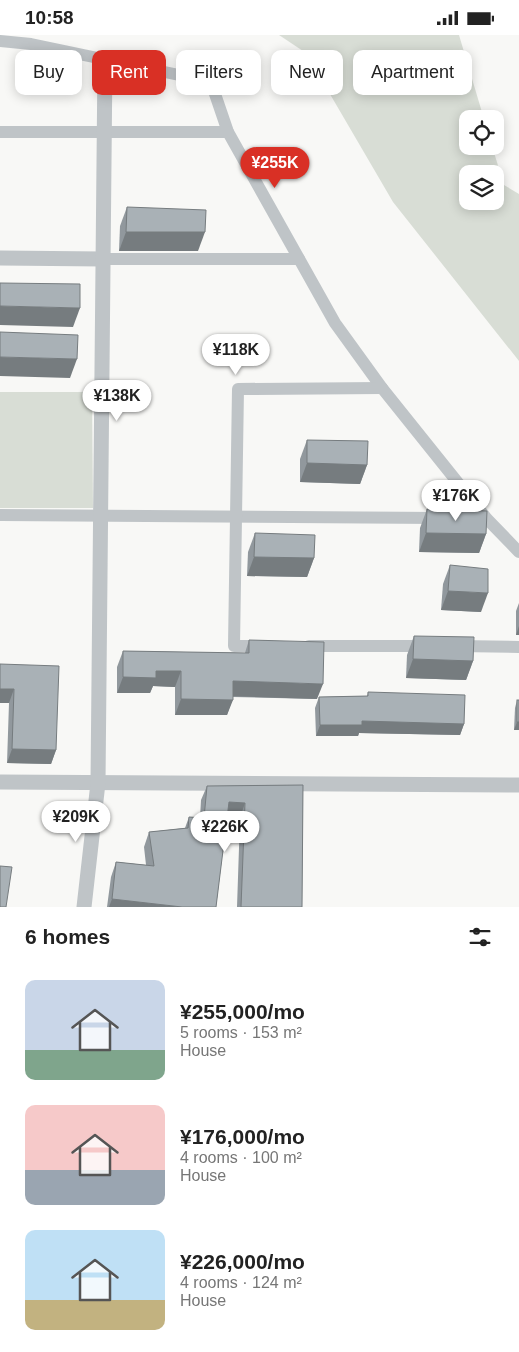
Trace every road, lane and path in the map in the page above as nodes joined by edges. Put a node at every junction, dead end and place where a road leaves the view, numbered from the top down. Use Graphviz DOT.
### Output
graph roads {
  1 [pos="0,41"];
  2 [pos="92,56"];
  3 [pos="166,72"];
  4 [pos="105,95"];
  5 [pos="0,132"];
  6 [pos="228,132"];
  7 [pos="105,133"];
  8 [pos="0,258"];
  9 [pos="103,259"];
  10 [pos="298,259"];
  11 [pos="382,388"];
  12 [pos="0,515"];
  13 [pos="236,516"];
  14 [pos="101,517"];
  15 [pos="448,519"];
  16 [pos="467,519"];
  17 [pos="486,519"];
  18 [pos="519,552"];
  19 [pos="274,646"];
  20 [pos="293,646"];
  21 [pos="519,647"];
  22 [pos="0,782"];
  23 [pos="98,783"];
  24 [pos="519,785"];
  25 [pos="84,907"];
  1 -- 2 [label="street"];
  3 -- 6 [label="street"];
  4 -- 7 [label="street"];
  5 -- 7 [label="street"];
  6 -- 7 [label="street"];
  6 -- 10 [label="street"];
  7 -- 9 [label="street"];
  8 -- 9 [label="street"];
  9 -- 10 [label="street"];
  9 -- 14 [label="street"];
  10 -- 11 [label="street"];
  11 -- 13 [label="street"];
  11 -- 17 [label="street"];
  12 -- 14 [label="street"];
  13 -- 14 [label="street"];
  13 -- 15 [label="street"];
  13 -- 19 [label="street"];
  14 -- 23 [label="street"];
  16 -- 17 [label="street"];
  17 -- 18 [label="street"];
  20 -- 21 [label="street"];
  22 -- 23 [label="street"];
  23 -- 24 [label="street"];
  23 -- 25 [label="street"];
}
